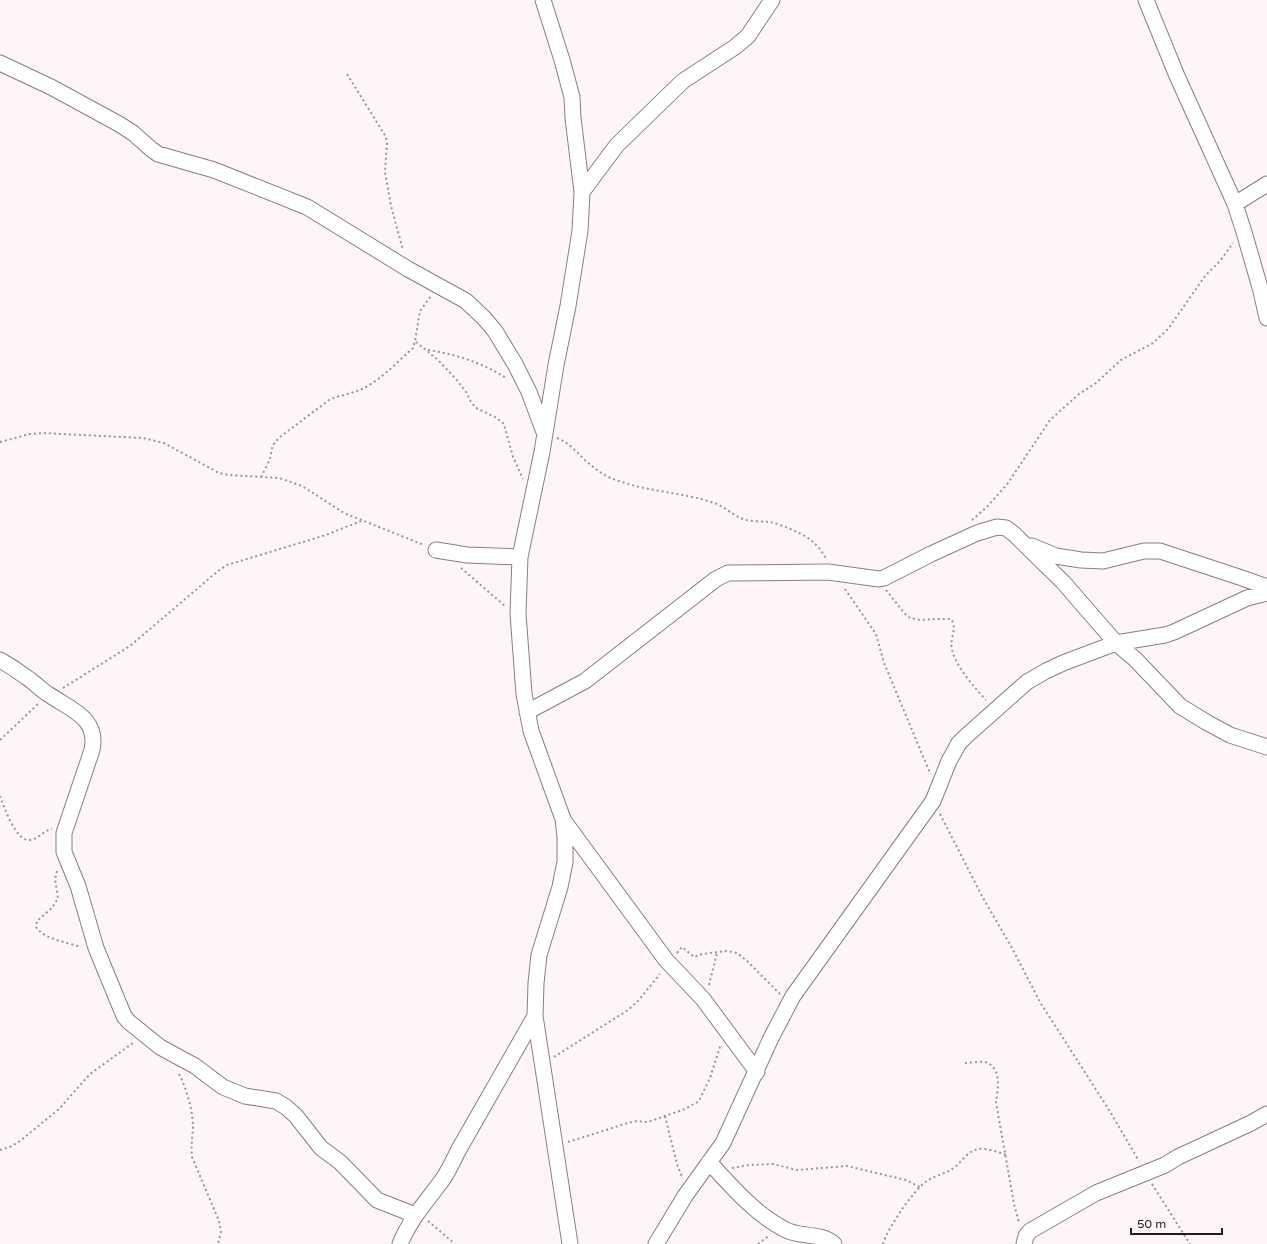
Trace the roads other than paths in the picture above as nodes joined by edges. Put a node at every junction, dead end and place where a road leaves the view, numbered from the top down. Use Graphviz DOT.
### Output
graph roads {
  1 [pos="543,0"];
  2 [pos="772,0"];
  3 [pos="1146,0"];
  4 [pos="0,63"];
  5 [pos="1267,184"];
  6 [pos="582,192"];
  7 [pos="1234,204"];
  8 [pos="1267,318"];
  9 [pos="545,433"];
  10 [pos="1023,542"];
  11 [pos="436,550"];
  12 [pos="520,557"];
  13 [pos="1267,587"];
  14 [pos="1267,593"];
  15 [pos="1116,643"];
  16 [pos="0,660"];
  17 [pos="527,712"];
  18 [pos="1267,748"];
  19 [pos="562,819"];
  20 [pos="536,1016"];
  21 [pos="757,1072"];
  22 [pos="1267,1114"];
  23 [pos="713,1167"];
  24 [pos="415,1215"];
  25 [pos="1024,1243"];
  26 [pos="400,1244"];
  27 [pos="570,1244"];
  28 [pos="656,1244"];
  29 [pos="834,1244"];
  1 -- 6 [label="street"];
  2 -- 6 [label="street"];
  3 -- 7 [label="street"];
  4 -- 9 [label="street"];
  5 -- 7 [label="street"];
  6 -- 9 [label="street"];
  7 -- 8 [label="street"];
  9 -- 12 [label="street"];
  10 -- 13 [label="street"];
  10 -- 15 [label="street"];
  10 -- 17 [label="street"];
  11 -- 12 [label="street"];
  12 -- 17 [label="street"];
  14 -- 15 [label="street"];
  15 -- 18 [label="street"];
  15 -- 21 [label="street"];
  16 -- 24 [label="street"];
  17 -- 19 [label="street"];
  19 -- 20 [label="street"];
  19 -- 21 [label="street"];
  20 -- 24 [label="street"];
  20 -- 27 [label="street"];
  21 -- 23 [label="street"];
  22 -- 25 [label="street"];
  23 -- 28 [label="street"];
  23 -- 29 [label="street"];
  24 -- 26 [label="street"];
}
